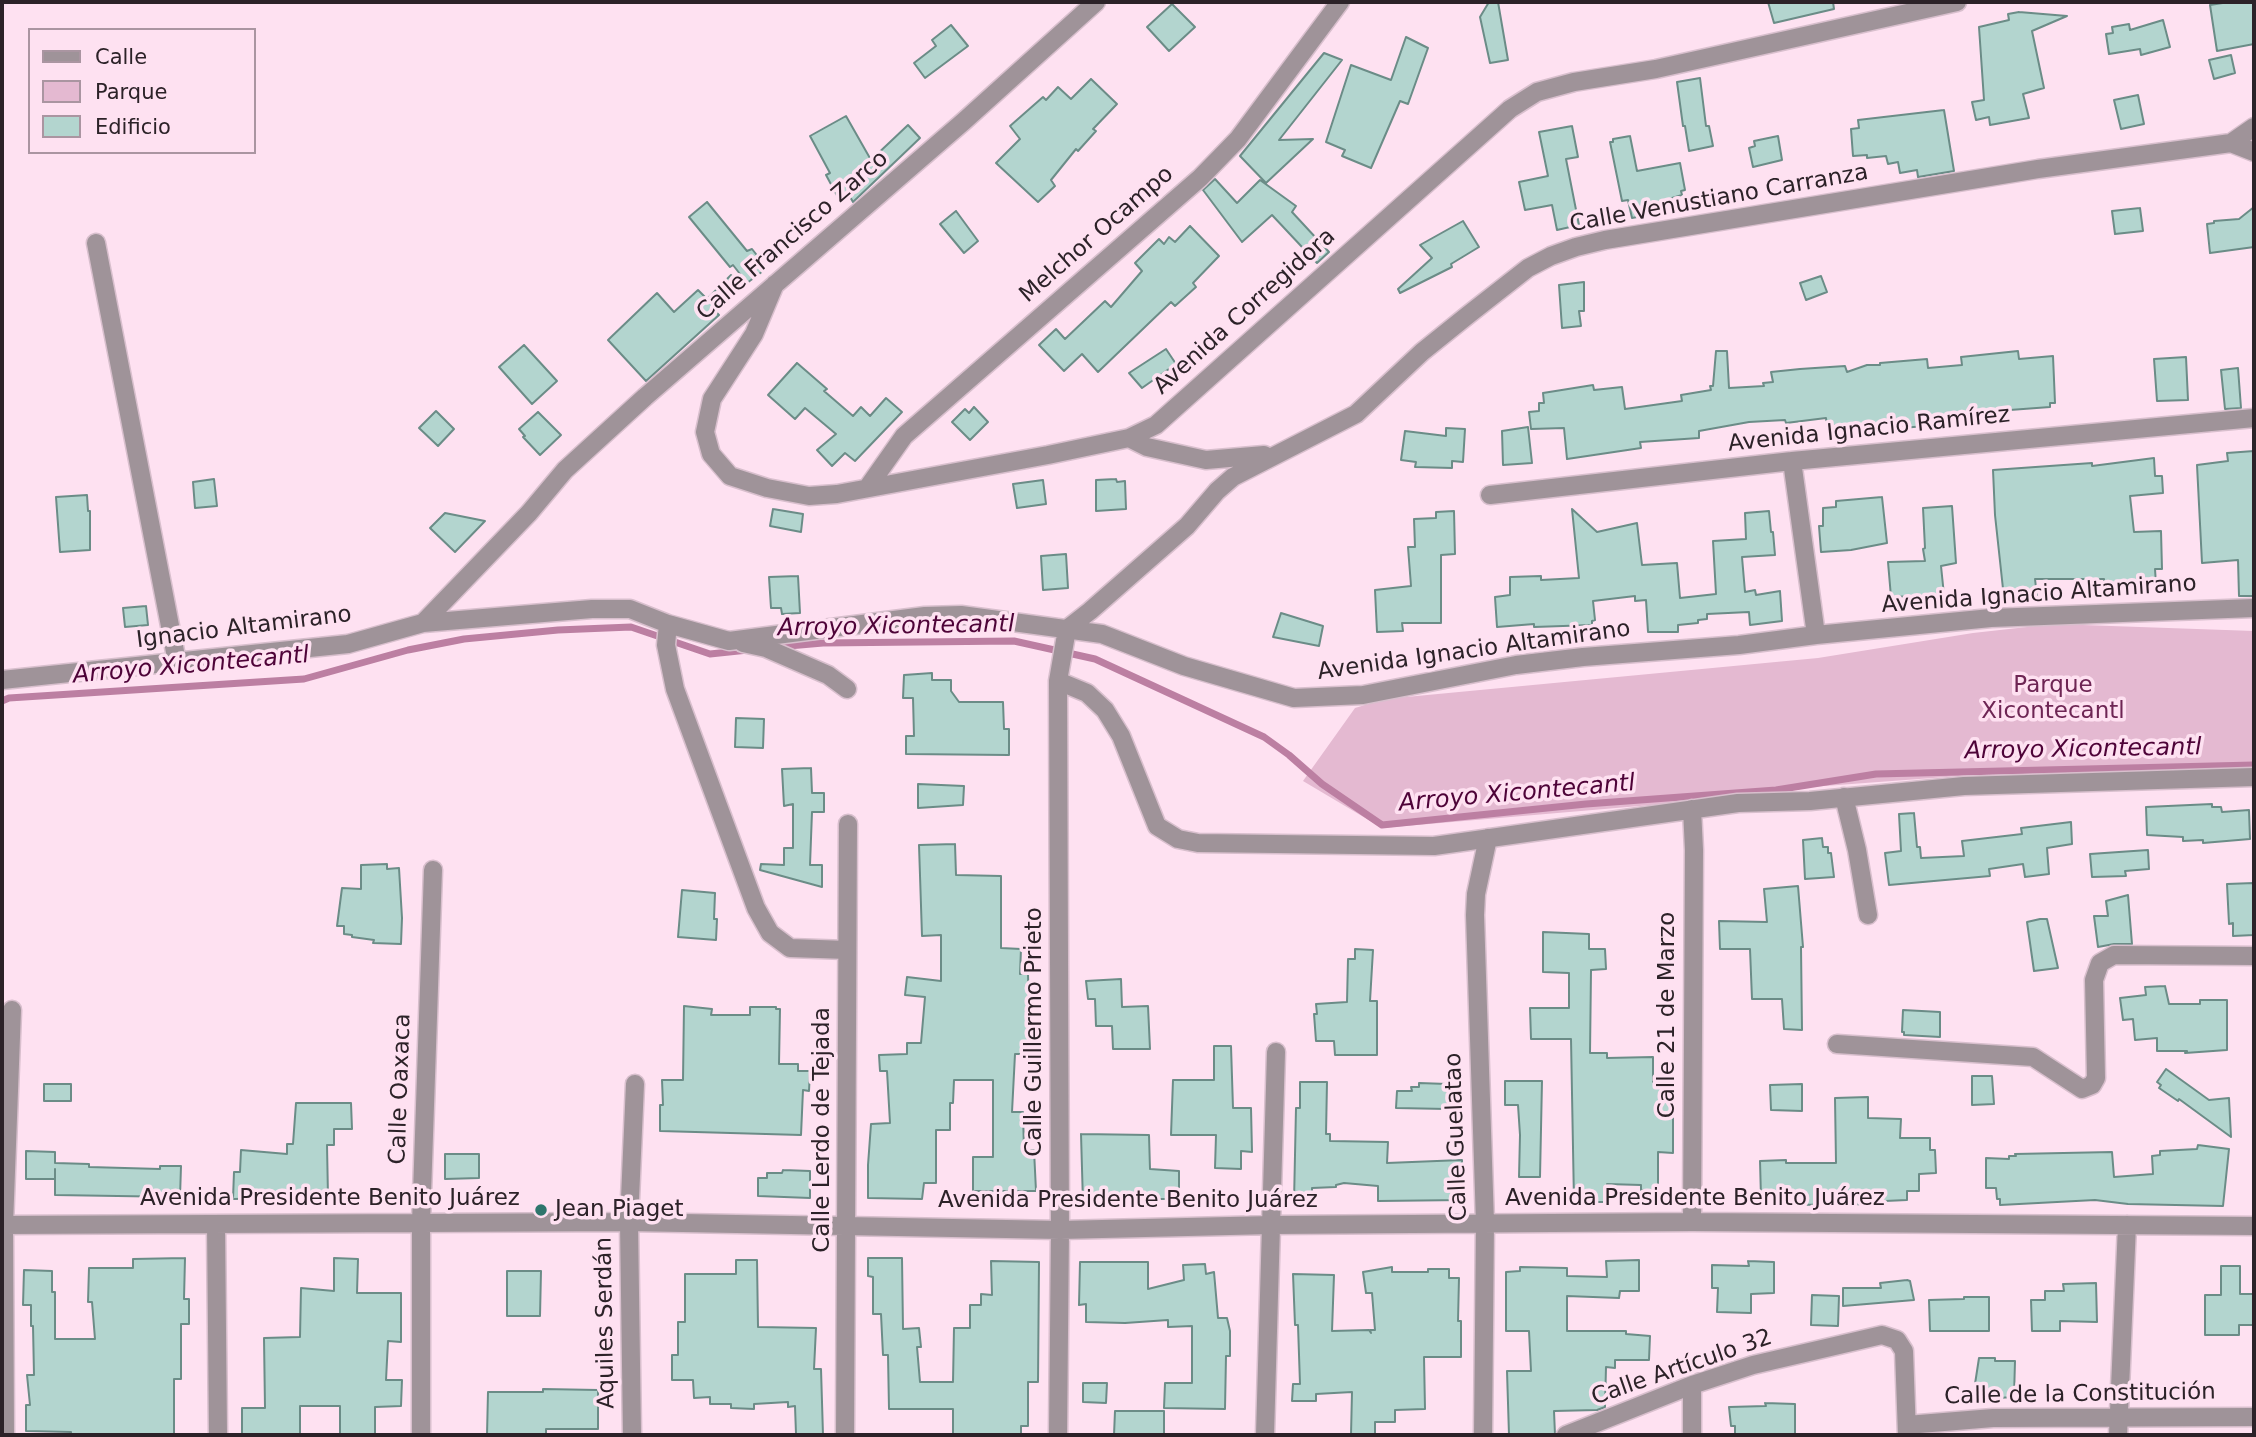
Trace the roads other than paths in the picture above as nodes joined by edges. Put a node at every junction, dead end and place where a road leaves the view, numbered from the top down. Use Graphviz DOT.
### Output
graph roads {
  1 [pos="1096,2"];
  2 [pos="1340,2"];
  3 [pos="1957,2"];
  4 [pos="2254,127"];
  5 [pos="2231,143"];
  6 [pos="2254,152"];
  7 [pos="96,243"];
  8 [pos="775,284"];
  9 [pos="2254,418"];
  10 [pos="1129,438"];
  11 [pos="1271,458"];
  12 [pos="1791,461"];
  13 [pos="867,487"];
  14 [pos="1490,495"];
  15 [pos="2254,608"];
  16 [pos="423,623"];
  17 [pos="668,624"];
  18 [pos="1067,628"];
  19 [pos="1816,635"];
  20 [pos="729,640"];
  21 [pos="177,662"];
  22 [pos="2,680"];
  23 [pos="1058,681"];
  24 [pos="847,689"];
  25 [pos="2254,777"];
  26 [pos="1844,797"];
  27 [pos="1692,809"];
  28 [pos="848,824"];
  29 [pos="1488,838"];
  30 [pos="433,870"];
  31 [pos="1868,915"];
  32 [pos="847,950"];
  33 [pos="2254,956"];
  34 [pos="12,1010"];
  35 [pos="1837,1044"];
  36 [pos="1276,1052"];
  37 [pos="635,1084"];
  38 [pos="629,1222"];
  39 [pos="1692,1222"];
  40 [pos="421,1223"];
  41 [pos="1485,1223"];
  42 [pos="216,1224"];
  43 [pos="3,1225"];
  44 [pos="1272,1225"];
  45 [pos="2127,1225"];
  46 [pos="847,1226"];
  47 [pos="2254,1226"];
  48 [pos="1060,1230"];
  49 [pos="1692,1385"];
  50 [pos="2119,1417"];
  51 [pos="2254,1417"];
  52 [pos="1907,1430"];
  53 [pos="5,1435"];
  54 [pos="218,1435"];
  55 [pos="421,1435"];
  56 [pos="632,1435"];
  57 [pos="845,1435"];
  58 [pos="1058,1435"];
  59 [pos="1265,1435"];
  60 [pos="1483,1435"];
  61 [pos="1566,1435"];
  62 [pos="1692,1435"];
  63 [pos="2118,1435"];
  1 -- 8 [label="street, Calle Francisco Zarco"];
  2 -- 13 [label="street, Melchor Ocampo"];
  3 -- 10 [label="street, Avenida Corregidora"];
  4 -- 5 [label="street"];
  5 -- 6 [label="street, Calle Venustiano Carranza"];
  5 -- 11 [label="street, Calle Venustiano Carranza"];
  7 -- 21 [label="street"];
  8 -- 13 [label="street, Avenida Corregidora"];
  8 -- 16 [label="street, Calle Francisco Zarco"];
  9 -- 12 [label="street, Avenida Ignacio Ramírez"];
  10 -- 11 [label="street"];
  10 -- 13 [label="street, Avenida Corregidora"];
  11 -- 18 [label="street, Calle Venustiano Carranza"];
  12 -- 14 [label="street, Avenida Ignacio Ramírez"];
  12 -- 19 [label="street"];
  15 -- 19 [label="street, Avenida Ignacio Altamirano"];
  16 -- 17 [label="street, Avenida Ignacio Altamirano"];
  16 -- 21 [label="street, Ignacio Altamirano"];
  17 -- 20 [label="street, Avenida Ignacio Altamirano"];
  17 -- 32 [label="street"];
  18 -- 19 [label="street, Avenida Ignacio Altamirano"];
  18 -- 20 [label="street, Avenida Ignacio Altamirano"];
  18 -- 23 [label="street, Calle Guillermo Prieto"];
  20 -- 24 [label="street"];
  21 -- 22 [label="street, Ignacio Altamirano"];
  23 -- 29 [label="street"];
  23 -- 48 [label="street, Calle Guillermo Prieto"];
  25 -- 26 [label="street"];
  26 -- 27 [label="street"];
  26 -- 31 [label="street"];
  27 -- 29 [label="street"];
  27 -- 39 [label="street, Calle 21 de Marzo"];
  28 -- 32 [label="street, Calle Lerdo de Tejada"];
  29 -- 41 [label="street, Calle Guelatao"];
  30 -- 40 [label="street, Calle Oaxaca"];
  32 -- 46 [label="street, Calle Lerdo de Tejada"];
  33 -- 35 [label="street"];
  34 -- 43 [label="street"];
  36 -- 44 [label="street"];
  37 -- 38 [label="street, Aquiles Serdán"];
  38 -- 40 [label="street, Avenida Presidente Benito Juárez"];
  38 -- 46 [label="street, Avenida Presidente Benito Juárez"];
  38 -- 56 [label="street, Aquiles Serdán"];
  39 -- 41 [label="street, Avenida Presidente Benito Juárez"];
  39 -- 45 [label="street, Avenida Presidente Benito Juárez"];
  40 -- 42 [label="street, Avenida Presidente Benito Juárez"];
  40 -- 55 [label="street, Calle Oaxaca"];
  41 -- 44 [label="street, Avenida Presidente Benito Juárez"];
  41 -- 60 [label="street, Calle Guelatao"];
  42 -- 43 [label="street, Avenida Presidente Benito Juárez"];
  42 -- 54 [label="street"];
  43 -- 53 [label="street"];
  44 -- 48 [label="street, Avenida Presidente Benito Juárez"];
  44 -- 59 [label="street"];
  45 -- 47 [label="street, Avenida Presidente Benito Juárez"];
  45 -- 50 [label="street"];
  46 -- 48 [label="street, Avenida Presidente Benito Juárez"];
  46 -- 57 [label="street, Calle Lerdo de Tejada"];
  48 -- 58 [label="street, Calle Guillermo Prieto"];
  49 -- 52 [label="street, Calle Artículo 32"];
  49 -- 61 [label="street, Calle Artículo 32"];
  49 -- 62 [label="street"];
  50 -- 51 [label="street, Calle de la Constitución"];
  50 -- 52 [label="street, Calle de la Constitución"];
  50 -- 63 [label="street"];
}
